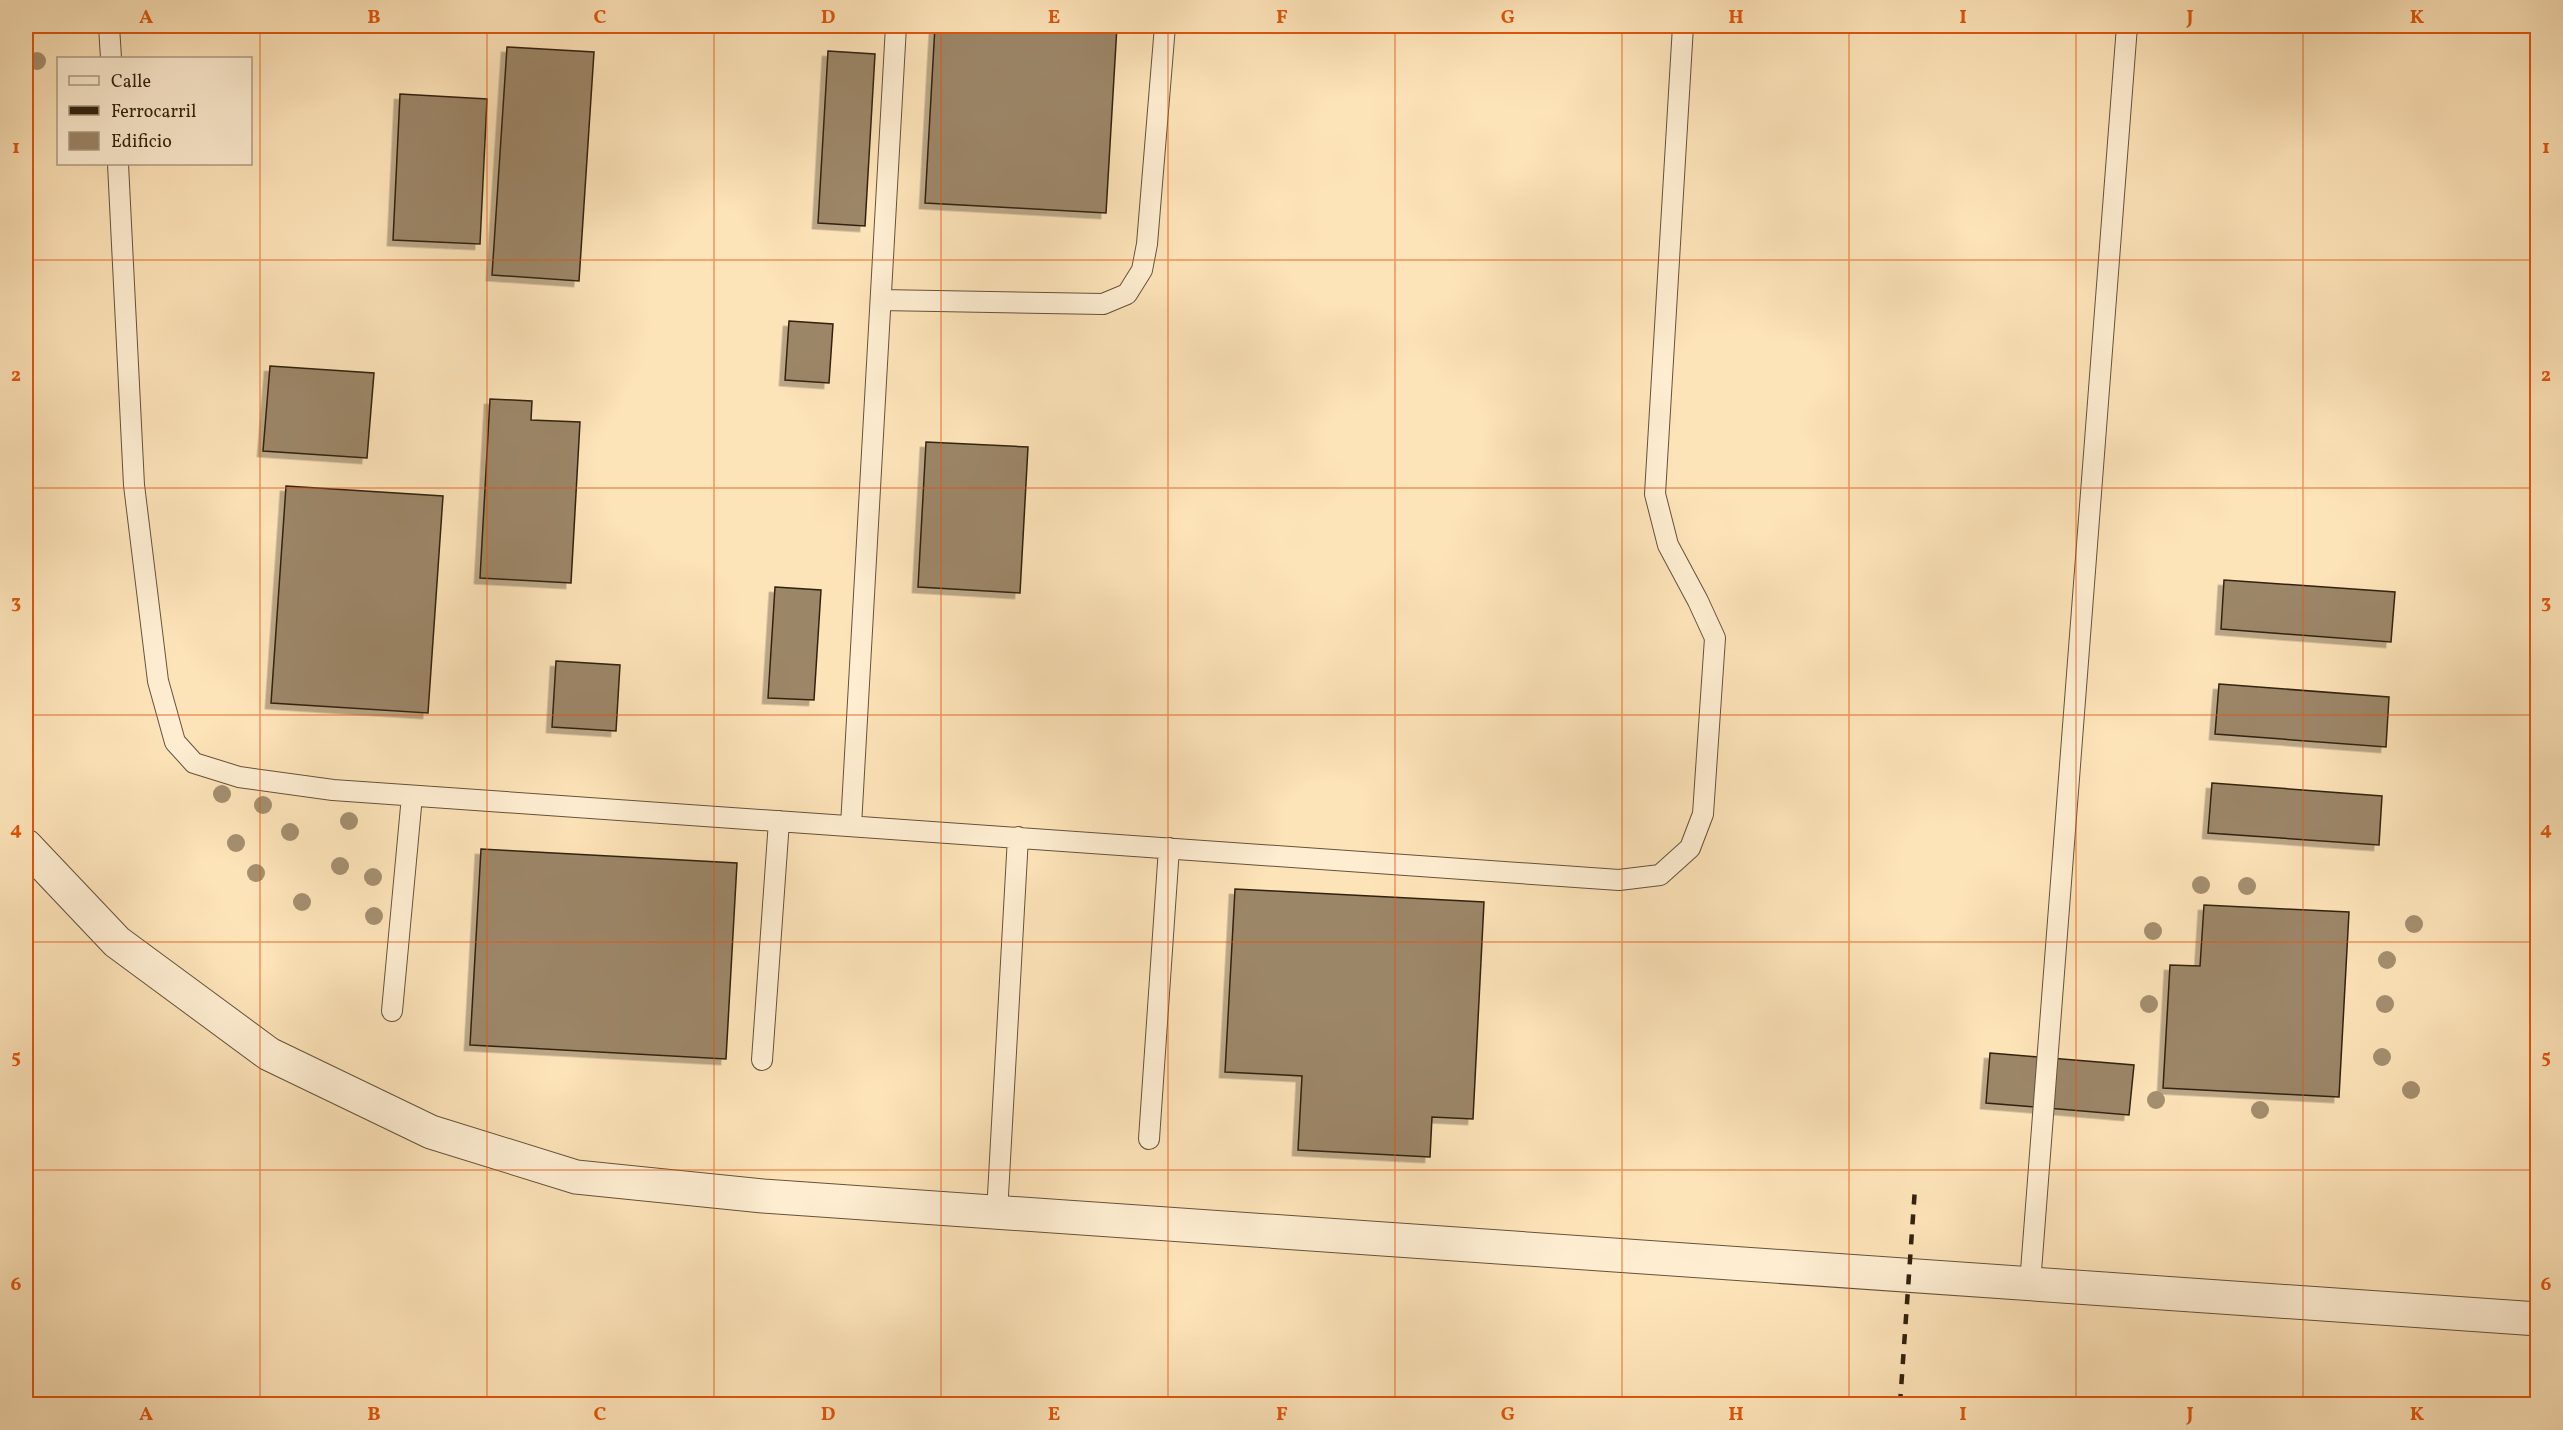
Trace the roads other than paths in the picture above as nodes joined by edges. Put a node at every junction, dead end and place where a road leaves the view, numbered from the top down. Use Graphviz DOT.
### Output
graph roads {
  1 [pos="109,26"];
  2 [pos="896,26"];
  3 [pos="1165,26"];
  4 [pos="1683,26"];
  5 [pos="2127,26"];
  6 [pos="111,57"];
  7 [pos="118,165"];
  8 [pos="880,300"];
  9 [pos="412,795"];
  10 [pos="778,821"];
  11 [pos="851,826"];
  12 [pos="1018,837"];
  13 [pos="26,846"];
  14 [pos="1169,848"];
  15 [pos="392,1011"];
  16 [pos="762,1060"];
  17 [pos="1149,1139"];
  18 [pos="997,1213"];
  19 [pos="2030,1284"];
  20 [pos="2538,1319"];
  1 -- 6 [label="lane"];
  2 -- 8 [label="lane"];
  3 -- 8 [label="lane"];
  4 -- 14 [label="lane"];
  5 -- 19 [label="lane"];
  7 -- 9 [label="lane"];
  8 -- 11 [label="lane"];
  9 -- 10 [label="lane"];
  9 -- 15 [label="lane"];
  10 -- 11 [label="lane"];
  10 -- 16 [label="lane"];
  11 -- 12 [label="lane"];
  12 -- 14 [label="lane"];
  12 -- 18 [label="lane"];
  13 -- 18 [label="street"];
  14 -- 17 [label="lane"];
  18 -- 19 [label="street"];
  19 -- 20 [label="street"];
}
